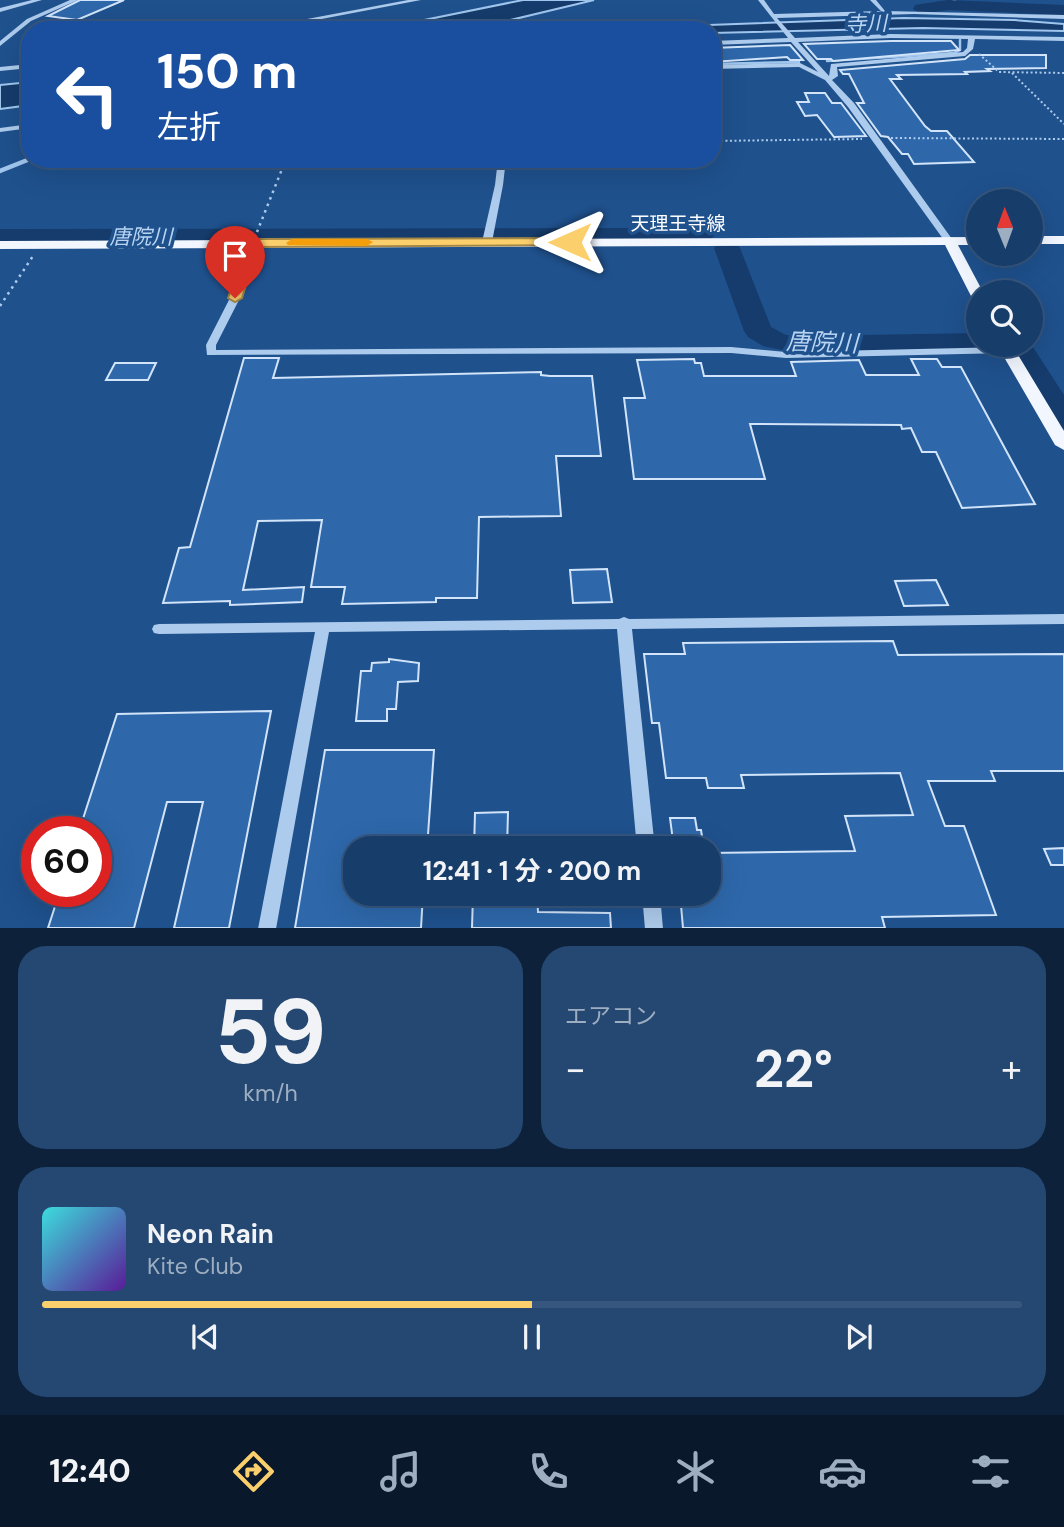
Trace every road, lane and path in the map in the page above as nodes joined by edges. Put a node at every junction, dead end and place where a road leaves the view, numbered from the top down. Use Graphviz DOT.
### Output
graph roads {
  1 [pos="39,0"];
  2 [pos="75,0"];
  3 [pos="418,0"];
  4 [pos="761,0"];
  5 [pos="873,0"];
  6 [pos="0,10"];
  7 [pos="883,10"];
  8 [pos="918,12"];
  9 [pos="844,14"];
  10 [pos="772,16"];
  11 [pos="1064,17"];
  12 [pos="28,21"];
  13 [pos="302,21"];
  14 [pos="21,27"];
  15 [pos="972,36"];
  16 [pos="793,39"];
  17 [pos="1064,39"];
  18 [pos="721,43"];
  19 [pos="0,44"];
  20 [pos="966,53"];
  21 [pos="21,67"];
  22 [pos="721,67"];
  23 [pos="0,69"];
  24 [pos="1012,72"];
  25 [pos="1064,73"];
  26 [pos="828,79"];
  27 [pos="1064,124"];
  28 [pos="21,127"];
  29 [pos="0,130"];
  30 [pos="875,139"];
  31 [pos="1064,139"];
  32 [pos="721,141"];
  33 [pos="282,168"];
  34 [pos="501,168"];
  35 [pos="1043,240"];
  36 [pos="1064,240"];
  37 [pos="949,241"];
  38 [pos="966,241"];
  39 [pos="487,242"];
  40 [pos="253,243"];
  41 [pos="43,244"];
  42 [pos="0,245"];
  43 [pos="970,280"];
  44 [pos="0,306"];
  45 [pos="966,348"];
  46 [pos="1011,357"];
  47 [pos="1064,444"];
  48 [pos="1064,619"];
  49 [pos="624,622"];
  50 [pos="323,626"];
  51 [pos="159,629"];
  52 [pos="645,836"];
  53 [pos="652,906"];
  54 [pos="268,928"];
  55 [pos="654,928"];
  1 -- 6 [label="street"];
  2 -- 12 [label="street"];
  3 -- 13 [label="street"];
  4 -- 10 [label="street"];
  5 -- 7 [label="street"];
  7 -- 8 [label="street"];
  7 -- 9 [label="street"];
  8 -- 9 [label="street"];
  8 -- 11 [label="street"];
  9 -- 10 [label="street"];
  10 -- 16 [label="street"];
  14 -- 19 [label="street"];
  15 -- 16 [label="street"];
  15 -- 17 [label="street"];
  15 -- 20 [label="street"];
  16 -- 18 [label="street"];
  16 -- 26 [label="street"];
  20 -- 24 [label="path"];
  20 -- 26 [label="street"];
  21 -- 23 [label="street"];
  22 -- 26 [label="street"];
  24 -- 25 [label="path"];
  24 -- 27 [label="path"];
  26 -- 30 [label="street"];
  28 -- 29 [label="street"];
  30 -- 31 [label="path"];
  30 -- 32 [label="path"];
  30 -- 37 [label="street"];
  33 -- 40 [label="path"];
  34 -- 39 [label="street"];
  35 -- 36 [label="main road"];
  37 -- 38 [label="main road, 天理王寺線"];
  37 -- 39 [label="main road, 天理王寺線"];
  37 -- 43 [label="main road"];
  39 -- 40 [label="main road, 天理王寺線"];
  40 -- 41 [label="main road, 天理王寺線"];
  40 -- 45 [label="street"];
  41 -- 42 [label="main road, 天理王寺線"];
  41 -- 44 [label="path"];
  46 -- 47 [label="main road"];
  48 -- 49 [label="street"];
  49 -- 50 [label="street"];
  49 -- 52 [label="street"];
  50 -- 51 [label="street"];
  50 -- 54 [label="street"];
  53 -- 55 [label="street"];
}
